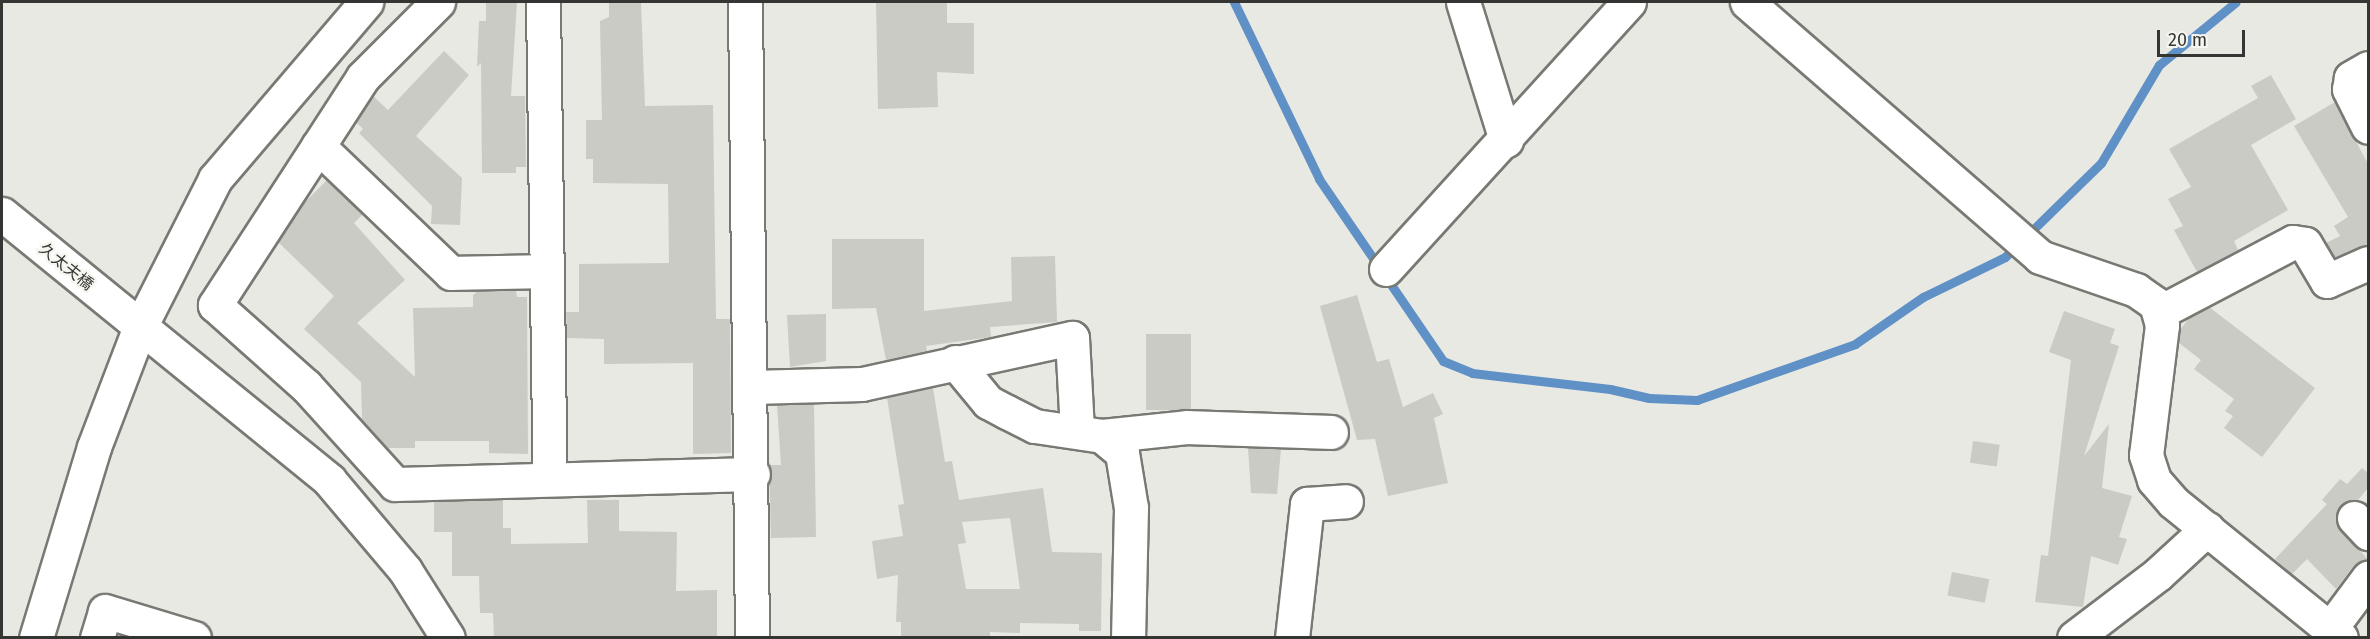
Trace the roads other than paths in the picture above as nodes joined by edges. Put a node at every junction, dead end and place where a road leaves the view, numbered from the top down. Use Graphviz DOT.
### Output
graph roads {
  1 [pos="366,2"];
  2 [pos="438,2"];
  3 [pos="543,2"];
  4 [pos="745,2"];
  5 [pos="1462,2"];
  6 [pos="1629,2"];
  7 [pos="1747,2"];
  8 [pos="2368,68"];
  9 [pos="2368,127"];
  10 [pos="1506,140"];
  11 [pos="318,146"];
  12 [pos="2,214"];
  13 [pos="2368,263"];
  14 [pos="1386,269"];
  15 [pos="546,271"];
  16 [pos="2160,312"];
  17 [pos="134,324"];
  18 [pos="955,362"];
  19 [pos="752,387"];
  20 [pos="1331,432"];
  21 [pos="1090,433"];
  22 [pos="753,474"];
  23 [pos="550,479"];
  24 [pos="1346,501"];
  25 [pos="2207,529"];
  26 [pos="2368,578"];
  27 [pos="2336,633"];
  28 [pos="36,638"];
  29 [pos="97,638"];
  30 [pos="194,638"];
  31 [pos="448,638"];
  32 [pos="753,638"];
  33 [pos="1128,638"];
  34 [pos="1292,638"];
  35 [pos="2074,638"];
  1 -- 17 [label="street"];
  2 -- 11 [label="street"];
  3 -- 15 [label="street"];
  4 -- 19 [label="street"];
  5 -- 10 [label="street"];
  6 -- 10 [label="street"];
  7 -- 16 [label="street"];
  8 -- 9 [label="street"];
  10 -- 14 [label="street"];
  11 -- 15 [label="street"];
  11 -- 23 [label="street"];
  12 -- 17 [label="street, 久太夫橋"];
  13 -- 16 [label="street"];
  15 -- 23 [label="street"];
  16 -- 25 [label="street"];
  17 -- 28 [label="street"];
  17 -- 31 [label="street, 久太夫橋"];
  18 -- 19 [label="street"];
  18 -- 21 [label="street"];
  18 -- 21 [label="street"];
  19 -- 22 [label="street"];
  20 -- 21 [label="street"];
  21 -- 33 [label="street"];
  22 -- 23 [label="street"];
  22 -- 32 [label="street"];
  24 -- 34 [label="street"];
  25 -- 27 [label="street"];
  25 -- 35 [label="street"];
  26 -- 27 [label="street"];
  29 -- 30 [label="street"];
}
